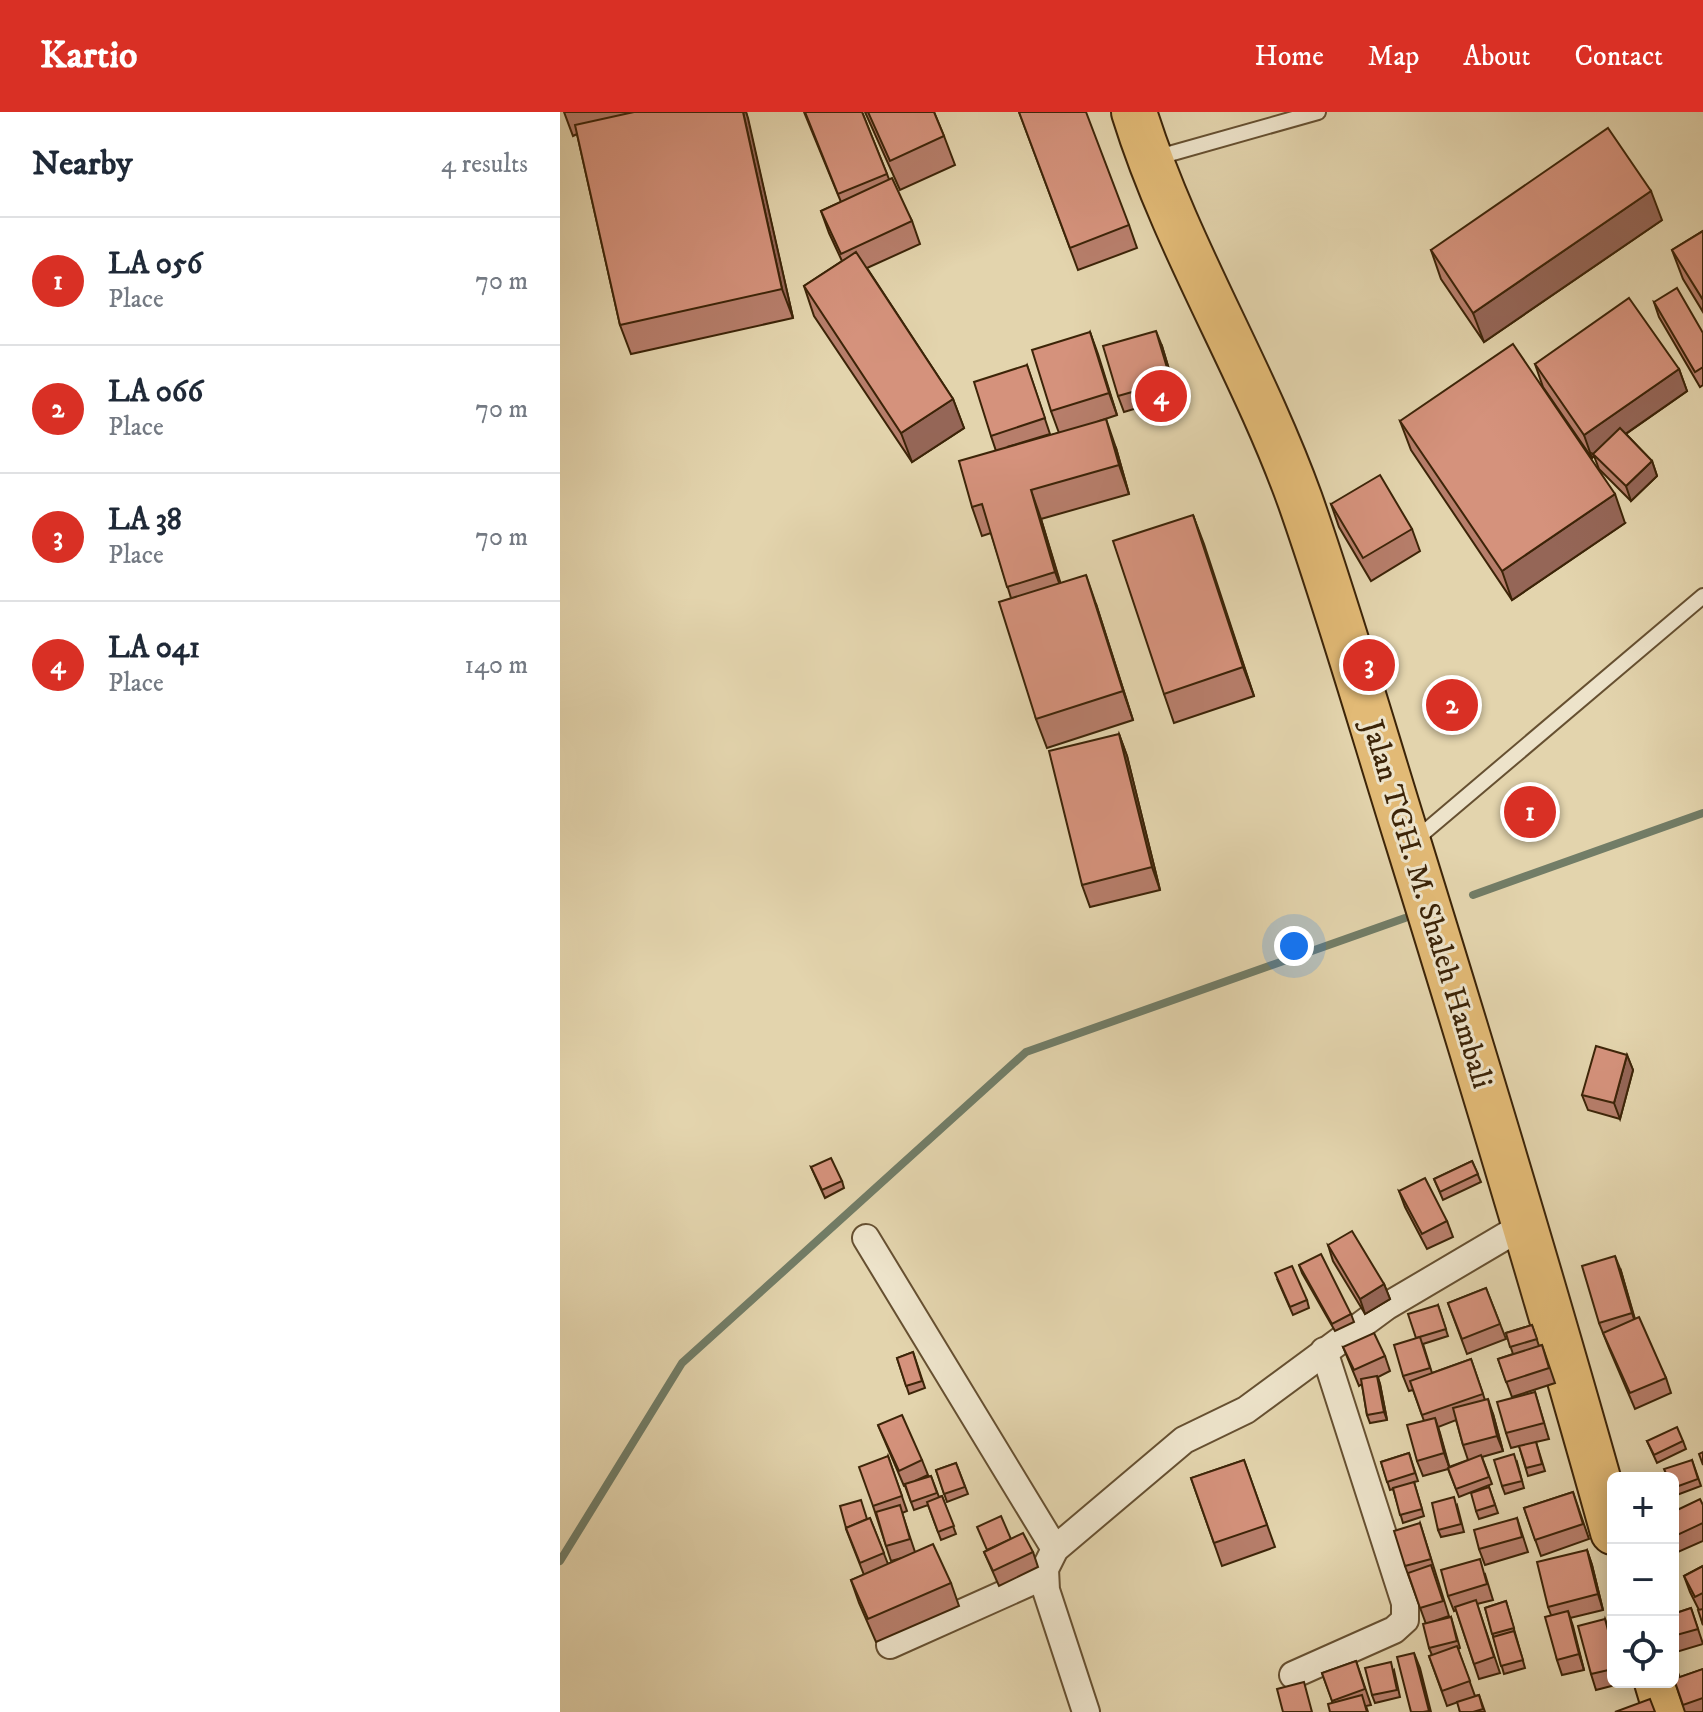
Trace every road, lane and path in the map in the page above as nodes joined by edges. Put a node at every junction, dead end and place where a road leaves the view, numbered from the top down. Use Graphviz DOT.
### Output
graph roads {
  1 [pos="1134,112"];
  2 [pos="1318,112"];
  3 [pos="1150,159"];
  4 [pos="1703,596"];
  5 [pos="1409,846"];
  6 [pos="1526,1224"];
  7 [pos="866,1238"];
  8 [pos="1324,1351"];
  9 [pos="1607,1511"];
  10 [pos="1055,1549"];
  11 [pos="1044,1576"];
  12 [pos="890,1645"];
  13 [pos="1293,1675"];
  14 [pos="1659,1688"];
  15 [pos="1086,1712"];
  16 [pos="1666,1712"];
  1 -- 3 [label="highway, Jalan TGH. M. Shaleh Hambali"];
  2 -- 3 [label="lane"];
  3 -- 5 [label="highway, Jalan TGH. M. Shaleh Hambali"];
  4 -- 5 [label="lane"];
  5 -- 6 [label="highway, Jalan TGH. M. Shaleh Hambali"];
  6 -- 8 [label="street"];
  6 -- 9 [label="highway, Jalan TGH. M. Shaleh Hambali"];
  7 -- 10 [label="street"];
  8 -- 10 [label="street"];
  8 -- 13 [label="street"];
  10 -- 11 [label="street"];
  11 -- 12 [label="street"];
  11 -- 15 [label="street"];
  14 -- 16 [label="highway"];
}
